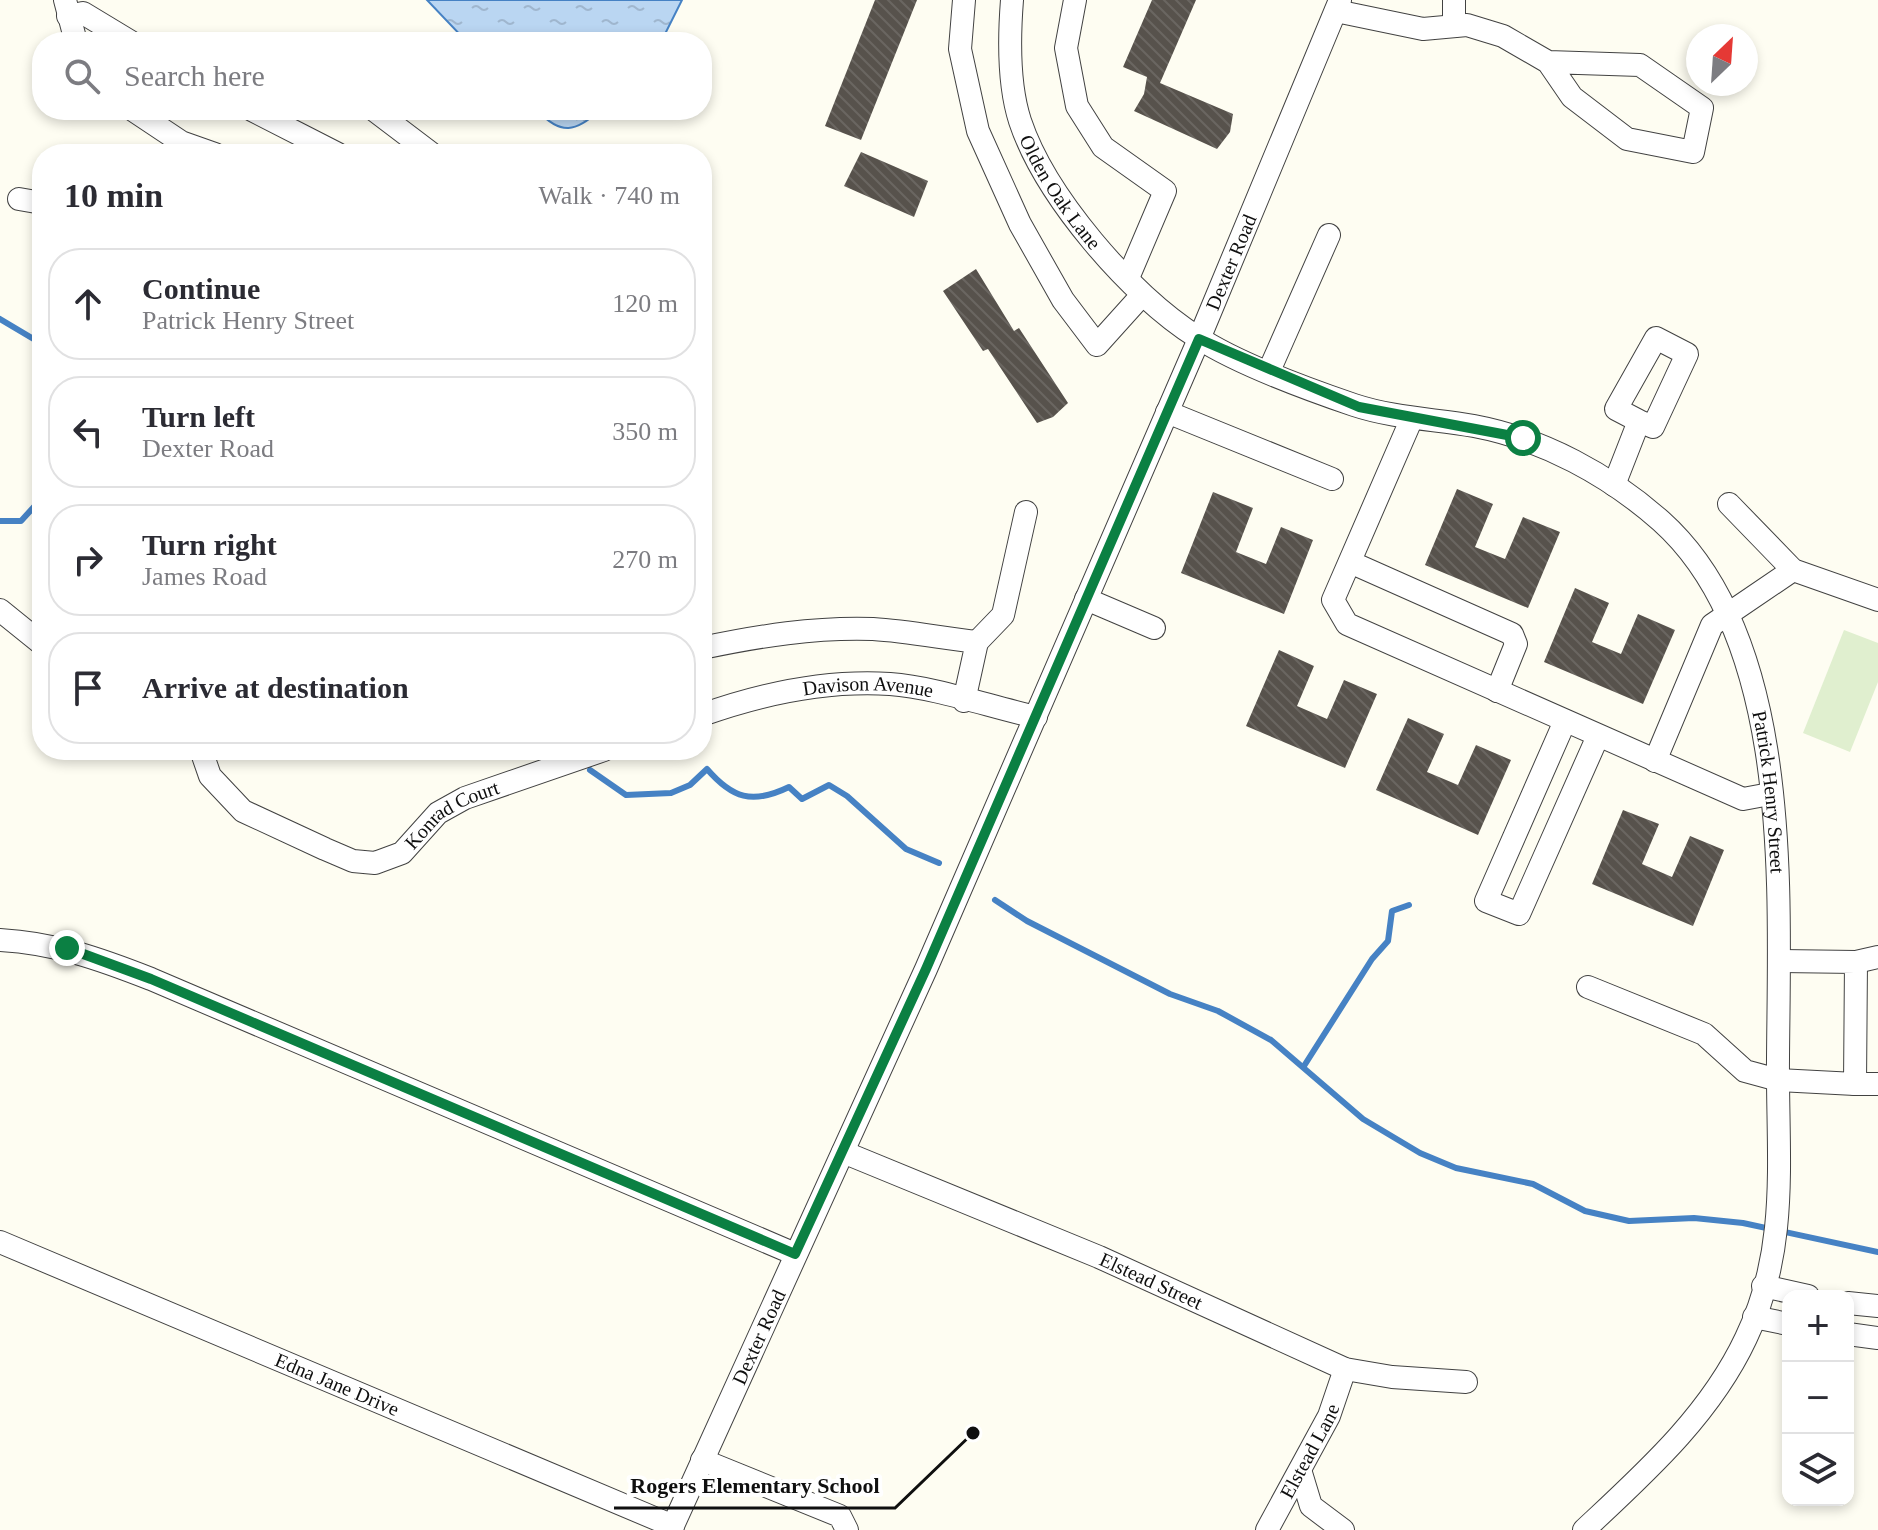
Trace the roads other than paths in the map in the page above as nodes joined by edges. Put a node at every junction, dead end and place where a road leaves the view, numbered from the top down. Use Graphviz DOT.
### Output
graph roads {
  1 [pos="964,0"];
  2 [pos="1012,0"];
  3 [pos="1075,0"];
  4 [pos="1454,0"];
  5 [pos="1338,5"];
  6 [pos="66,8"];
  7 [pos="1454,26"];
  8 [pos="73,32"];
  9 [pos="114,32"];
  10 [pos="1548,62"];
  11 [pos="148,120"];
  12 [pos="272,120"];
  13 [pos="387,120"];
  14 [pos="181,142"];
  15 [pos="178,144"];
  16 [pos="187,144"];
  17 [pos="318,144"];
  18 [pos="419,144"];
  19 [pos="19,199"];
  20 [pos="32,201"];
  21 [pos="1329,235"];
  22 [pos="1135,286"];
  23 [pos="1199,339"];
  24 [pos="1269,371"];
  25 [pos="1167,412"];
  26 [pos="1412,418"];
  27 [pos="1639,421"];
  28 [pos="1332,479"];
  29 [pos="1614,485"];
  30 [pos="1729,504"];
  31 [pos="1026,512"];
  32 [pos="1350,562"];
  33 [pos="1793,570"];
  34 [pos="1086,599"];
  35 [pos="1878,600"];
  36 [pos="0,610"];
  37 [pos="1730,613"];
  38 [pos="1154,628"];
  39 [pos="32,636"];
  40 [pos="977,642"];
  41 [pos="712,646"];
  42 [pos="1497,691"];
  43 [pos="964,701"];
  44 [pos="712,711"];
  45 [pos="1036,717"];
  46 [pos="1565,721"];
  47 [pos="1598,736"];
  48 [pos="204,760"];
  49 [pos="575,760"];
  50 [pos="1655,761"];
  51 [pos="1770,794"];
  52 [pos="0,940"];
  53 [pos="1867,959"];
  54 [pos="1781,961"];
  55 [pos="1588,987"];
  56 [pos="1778,1080"];
  57 [pos="1867,1084"];
  58 [pos="843,1152"];
  59 [pos="0,1242"];
  60 [pos="795,1254"];
  61 [pos="1763,1286"];
  62 [pos="1782,1290"];
  63 [pos="1854,1304"];
  64 [pos="1878,1306"];
  65 [pos="1754,1317"];
  66 [pos="1782,1323"];
  67 [pos="1854,1335"];
  68 [pos="1878,1338"];
  69 [pos="1345,1369"];
  70 [pos="1466,1382"];
  71 [pos="702,1460"];
  72 [pos="1301,1473"];
  73 [pos="672,1528"];
  74 [pos="847,1530"];
  75 [pos="1267,1530"];
  76 [pos="1343,1530"];
  77 [pos="1584,1530"];
  1 -- 22 [label="street"];
  2 -- 22 [label="street, Olden Oak Lane"];
  3 -- 22 [label="street"];
  4 -- 7 [label="street"];
  5 -- 7 [label="street"];
  5 -- 23 [label="street, Dexter Road"];
  6 -- 8 [label="street"];
  6 -- 9 [label="street"];
  7 -- 10 [label="street"];
  10 -- 10 [label="street"];
  11 -- 14 [label="street"];
  12 -- 17 [label="street"];
  13 -- 18 [label="street"];
  14 -- 15 [label="street"];
  14 -- 16 [label="street"];
  19 -- 20 [label="street"];
  21 -- 24 [label="street"];
  22 -- 23 [label="street, Olden Oak Lane"];
  23 -- 24 [label="street, Patrick Henry Street"];
  23 -- 25 [label="street, Dexter Road"];
  24 -- 26 [label="street, Patrick Henry Street"];
  25 -- 28 [label="street"];
  25 -- 34 [label="street, Dexter Road"];
  26 -- 29 [label="street, Patrick Henry Street"];
  26 -- 32 [label="street"];
  27 -- 29 [label="street"];
  29 -- 37 [label="street, Patrick Henry Street"];
  30 -- 33 [label="street"];
  31 -- 40 [label="street"];
  32 -- 42 [label="street"];
  32 -- 42 [label="street"];
  33 -- 35 [label="street"];
  33 -- 37 [label="street"];
  34 -- 38 [label="street"];
  34 -- 45 [label="street, Dexter Road"];
  36 -- 39 [label="street"];
  37 -- 50 [label="street"];
  37 -- 51 [label="street, Patrick Henry Street"];
  40 -- 41 [label="street"];
  40 -- 43 [label="street"];
  42 -- 46 [label="street"];
  43 -- 44 [label="street, Davison Avenue"];
  43 -- 45 [label="street, Davison Avenue"];
  45 -- 58 [label="street, Dexter Road"];
  46 -- 47 [label="street"];
  46 -- 47 [label="street"];
  47 -- 50 [label="street"];
  48 -- 49 [label="street, Konrad Court"];
  50 -- 51 [label="street"];
  51 -- 54 [label="street, Patrick Henry Street"];
  52 -- 60 [label="street"];
  53 -- 54 [label="street"];
  53 -- 57 [label="street"];
  54 -- 56 [label="street, Patrick Henry Street"];
  55 -- 56 [label="street"];
  56 -- 57 [label="street"];
  56 -- 61 [label="street, Patrick Henry Street"];
  58 -- 60 [label="street, Dexter Road"];
  58 -- 69 [label="street, Elstead Street"];
  59 -- 73 [label="street, Edna Jane Drive"];
  60 -- 71 [label="street, Dexter Road"];
  61 -- 62 [label="street"];
  61 -- 65 [label="street, Patrick Henry Street"];
  63 -- 64 [label="street"];
  65 -- 66 [label="street"];
  65 -- 77 [label="street, Patrick Henry Street"];
  67 -- 68 [label="street"];
  69 -- 70 [label="street, Elstead Street"];
  69 -- 72 [label="street, Elstead Lane"];
  71 -- 73 [label="street, Dexter Road"];
  71 -- 74 [label="street"];
  72 -- 75 [label="street, Elstead Lane"];
  72 -- 76 [label="street"];
}
